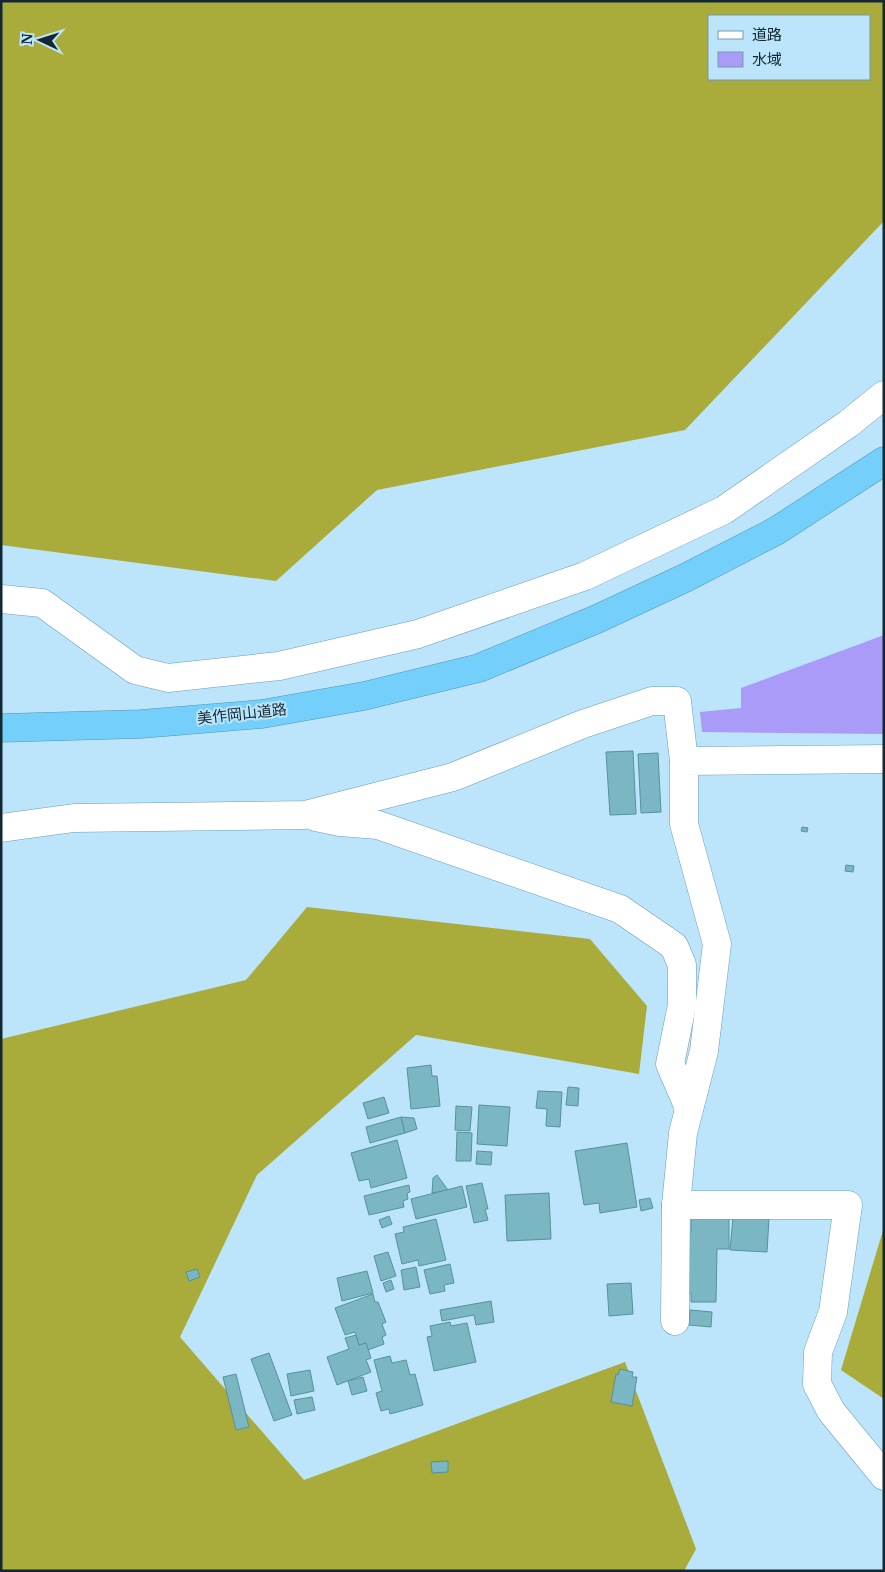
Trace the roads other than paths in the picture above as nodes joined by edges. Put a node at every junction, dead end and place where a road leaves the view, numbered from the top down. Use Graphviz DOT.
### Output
graph roads {
  1 [pos="884,396"];
  2 [pos="884,461"];
  3 [pos="1,599"];
  4 [pos="1,728"];
  5 [pos="884,759"];
  6 [pos="684,762"];
  7 [pos="305,815"];
  8 [pos="1,828"];
  9 [pos="690,1108"];
  10 [pos="676,1205"];
  11 [pos="675,1321"];
  12 [pos="884,1476"];
  1 -- 3 [label="street"];
  2 -- 4 [label="highway, 美作岡山道路"];
  5 -- 6 [label="street"];
  6 -- 7 [label="street"];
  6 -- 9 [label="street"];
  7 -- 8 [label="street"];
  7 -- 9 [label="street"];
  9 -- 10 [label="street"];
  10 -- 11 [label="street"];
  10 -- 12 [label="street"];
}
